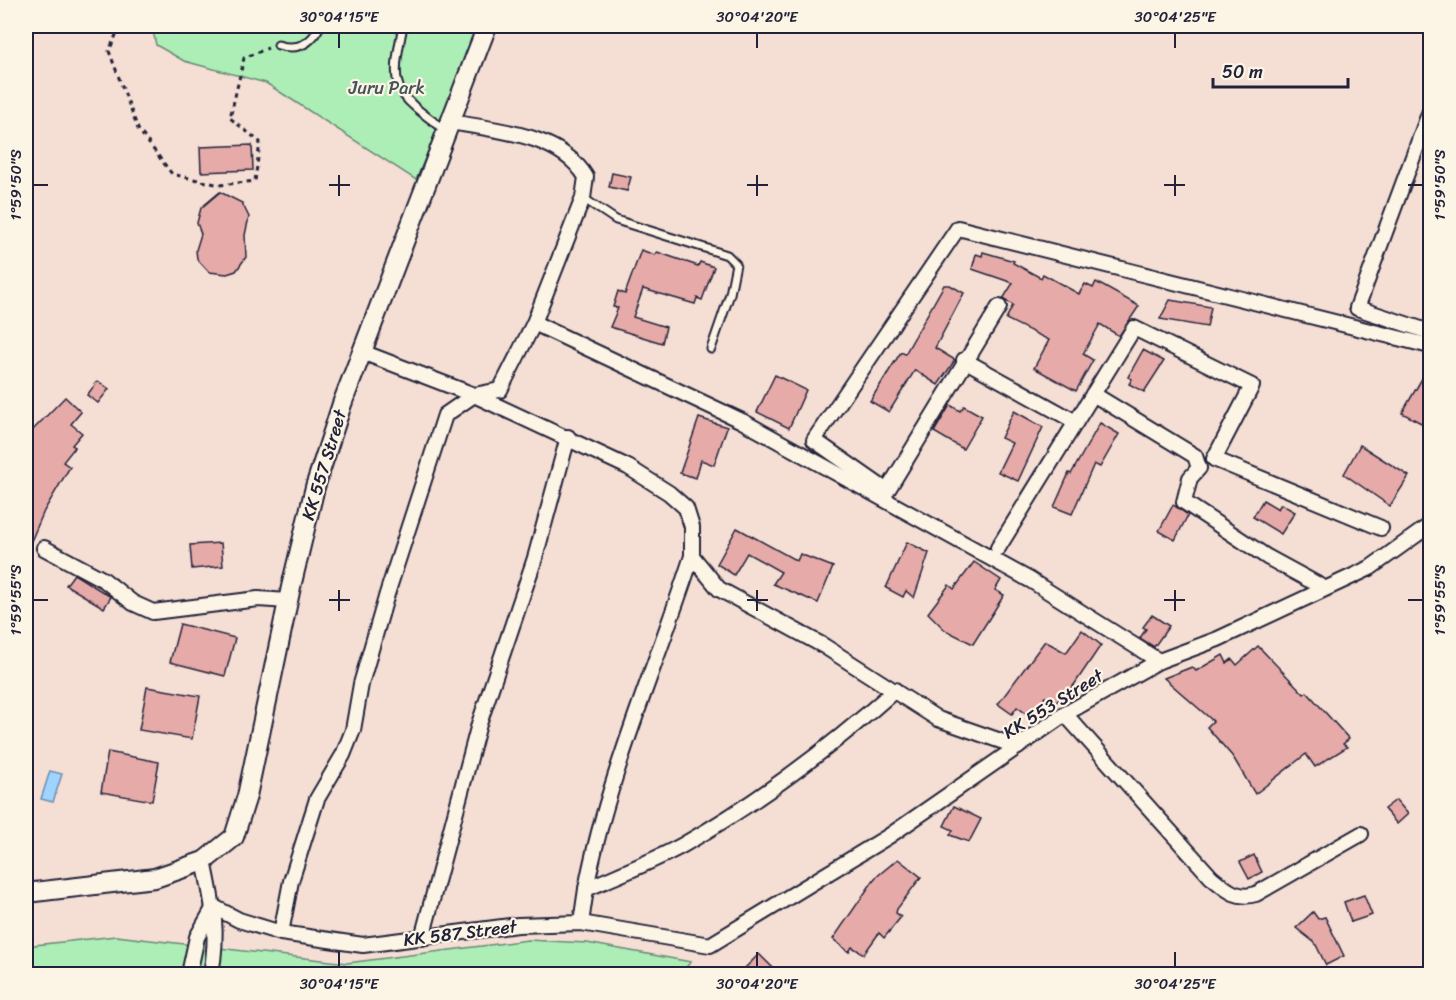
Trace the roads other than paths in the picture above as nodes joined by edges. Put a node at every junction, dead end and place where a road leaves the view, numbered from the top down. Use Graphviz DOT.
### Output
graph roads {
  1 [pos="320,26"];
  2 [pos="403,26"];
  3 [pos="487,26"];
  4 [pos="278,45"];
  5 [pos="1431,111"];
  6 [pos="449,127"];
  7 [pos="583,198"];
  8 [pos="999,307"];
  9 [pos="534,323"];
  10 [pos="1431,332"];
  11 [pos="1431,346"];
  12 [pos="711,349"];
  13 [pos="362,352"];
  14 [pos="964,360"];
  15 [pos="1093,394"];
  16 [pos="474,395"];
  17 [pos="1077,422"];
  18 [pos="568,438"];
  19 [pos="1431,525"];
  20 [pos="1382,528"];
  21 [pos="44,548"];
  22 [pos="998,548"];
  23 [pos="692,556"];
  24 [pos="1324,588"];
  25 [pos="288,601"];
  26 [pos="1159,661"];
  27 [pos="894,690"];
  28 [pos="1065,714"];
  29 [pos="1018,747"];
  30 [pos="1361,834"];
  31 [pos="204,861"];
  32 [pos="586,889"];
  33 [pos="26,893"];
  34 [pos="214,907"];
  35 [pos="581,923"];
  36 [pos="281,933"];
  37 [pos="422,938"];
  38 [pos="710,945"];
  39 [pos="189,975"];
  40 [pos="211,975"];
  1 -- 4 [label="lane"];
  2 -- 6 [label="lane"];
  3 -- 6 [label="street, KK 557 Street"];
  5 -- 10 [label="street"];
  6 -- 7 [label="street"];
  6 -- 13 [label="street, KK 557 Street"];
  7 -- 9 [label="street"];
  7 -- 12 [label="lane"];
  8 -- 14 [label="street"];
  9 -- 16 [label="street"];
  9 -- 26 [label="street"];
  11 -- 14 [label="street"];
  13 -- 16 [label="street"];
  13 -- 25 [label="street, KK 557 Street"];
  14 -- 17 [label="street"];
  15 -- 17 [label="street"];
  15 -- 20 [label="street"];
  15 -- 24 [label="street"];
  16 -- 18 [label="street"];
  16 -- 36 [label="street"];
  17 -- 22 [label="street"];
  18 -- 23 [label="street"];
  18 -- 37 [label="street"];
  19 -- 24 [label="street, KK 553 Street"];
  21 -- 25 [label="street"];
  23 -- 27 [label="street"];
  23 -- 32 [label="street"];
  24 -- 26 [label="street, KK 553 Street"];
  25 -- 31 [label="street, KK 557 Street"];
  26 -- 28 [label="street, KK 553 Street"];
  27 -- 29 [label="street"];
  27 -- 32 [label="street"];
  28 -- 29 [label="street, KK 553 Street"];
  28 -- 30 [label="street"];
  29 -- 38 [label="street, KK 553 Street"];
  31 -- 33 [label="street"];
  31 -- 34 [label="street"];
  32 -- 35 [label="street"];
  34 -- 36 [label="street, KK 587 Street"];
  34 -- 39 [label="street"];
  34 -- 40 [label="street"];
  35 -- 37 [label="street, KK 587 Street"];
  35 -- 38 [label="street, KK 587 Street"];
  36 -- 37 [label="street, KK 587 Street"];
}
